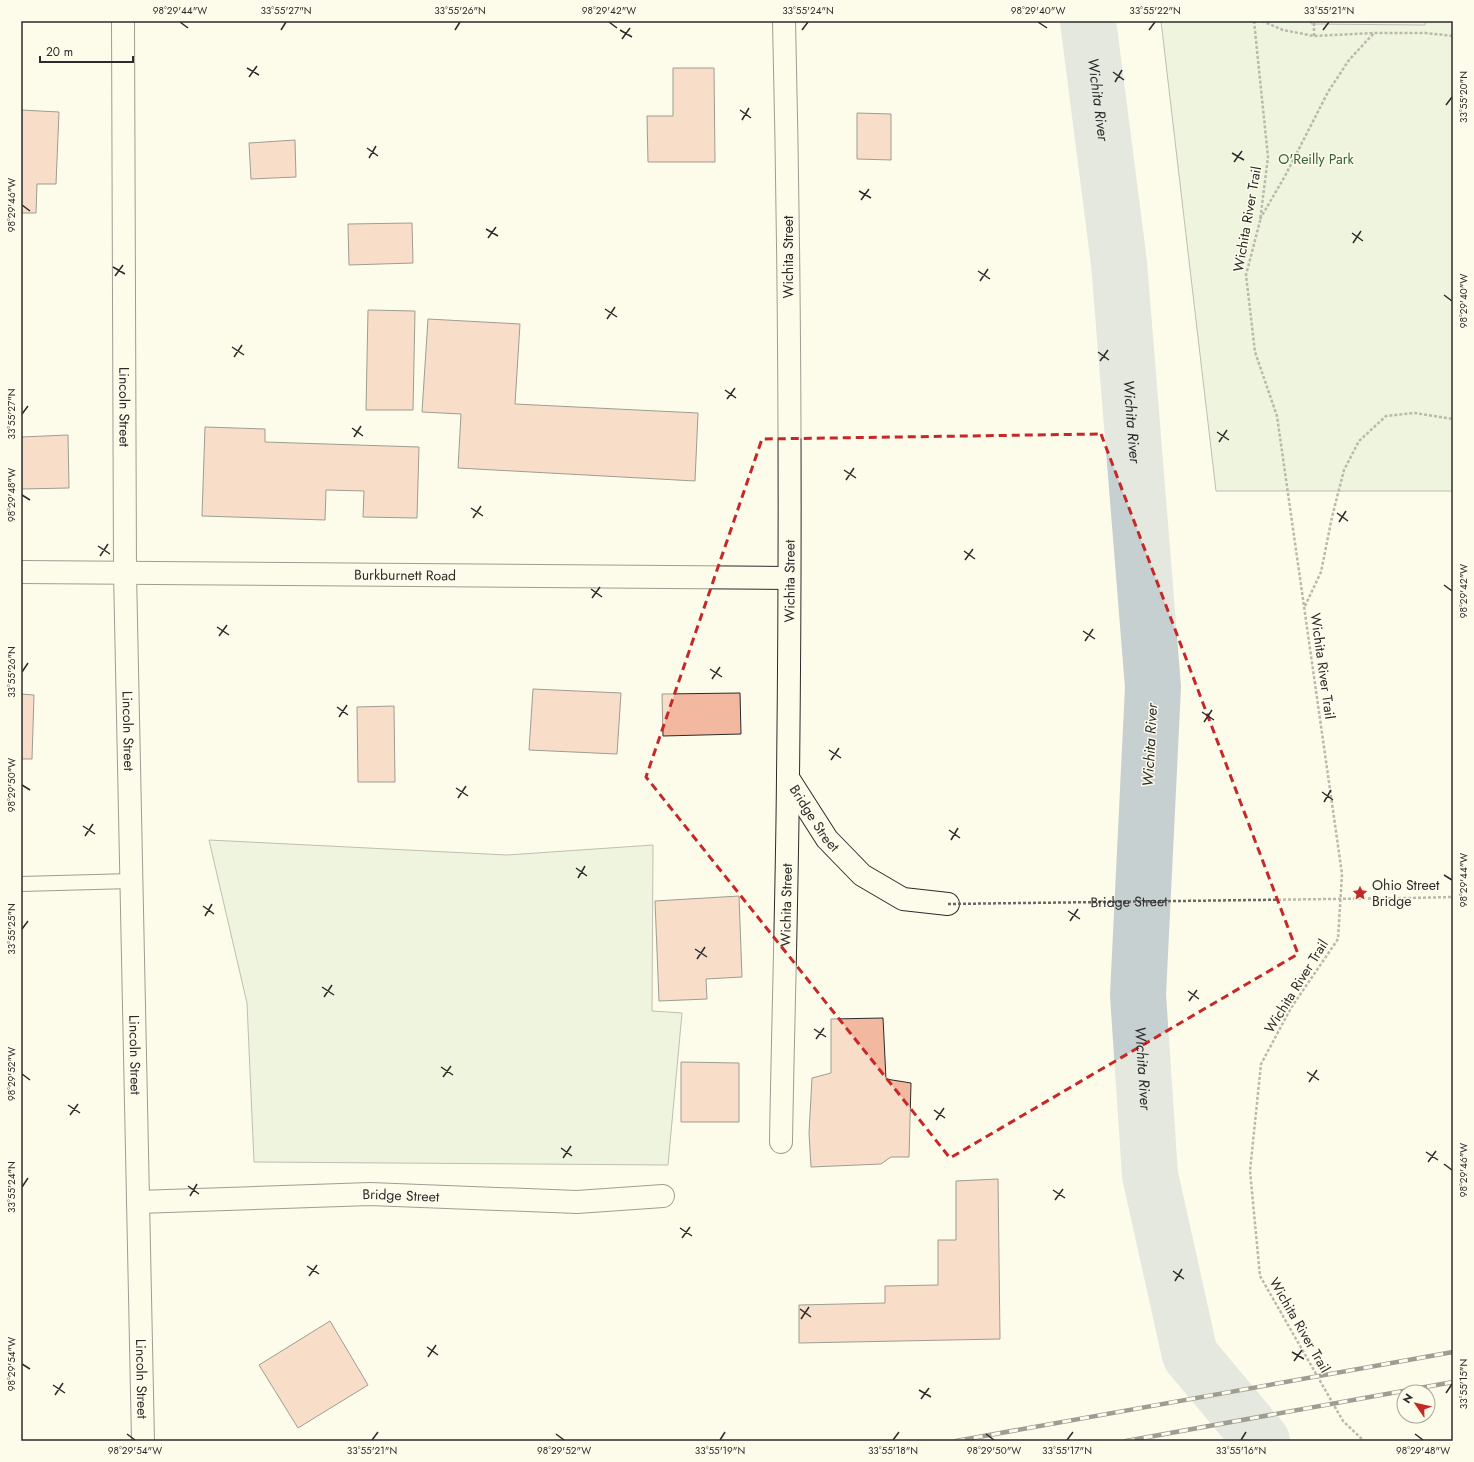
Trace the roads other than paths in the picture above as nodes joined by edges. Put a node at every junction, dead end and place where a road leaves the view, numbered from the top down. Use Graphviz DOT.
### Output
graph roads {
  1 [pos="123,21"];
  2 [pos="784,21"];
  3 [pos="21,572"];
  4 [pos="125,572"];
  5 [pos="790,578"];
  6 [pos="788,778"];
  7 [pos="132,881"];
  8 [pos="21,884"];
  9 [pos="948,904"];
  10 [pos="781,1142"];
  11 [pos="663,1196"];
  12 [pos="138,1202"];
  13 [pos="143,1441"];
  1 -- 4 [label="street, Lincoln Street"];
  2 -- 5 [label="street, Wichita Street"];
  3 -- 4 [label="street, Burkburnett Road"];
  4 -- 5 [label="street, Burkburnett Road"];
  4 -- 7 [label="street, Lincoln Street"];
  5 -- 6 [label="street, Wichita Street"];
  6 -- 9 [label="street, Bridge Street"];
  6 -- 10 [label="street, Wichita Street"];
  7 -- 8 [label="lane"];
  7 -- 12 [label="street, Lincoln Street"];
  11 -- 12 [label="street, Bridge Street"];
  12 -- 13 [label="street, Lincoln Street"];
}
